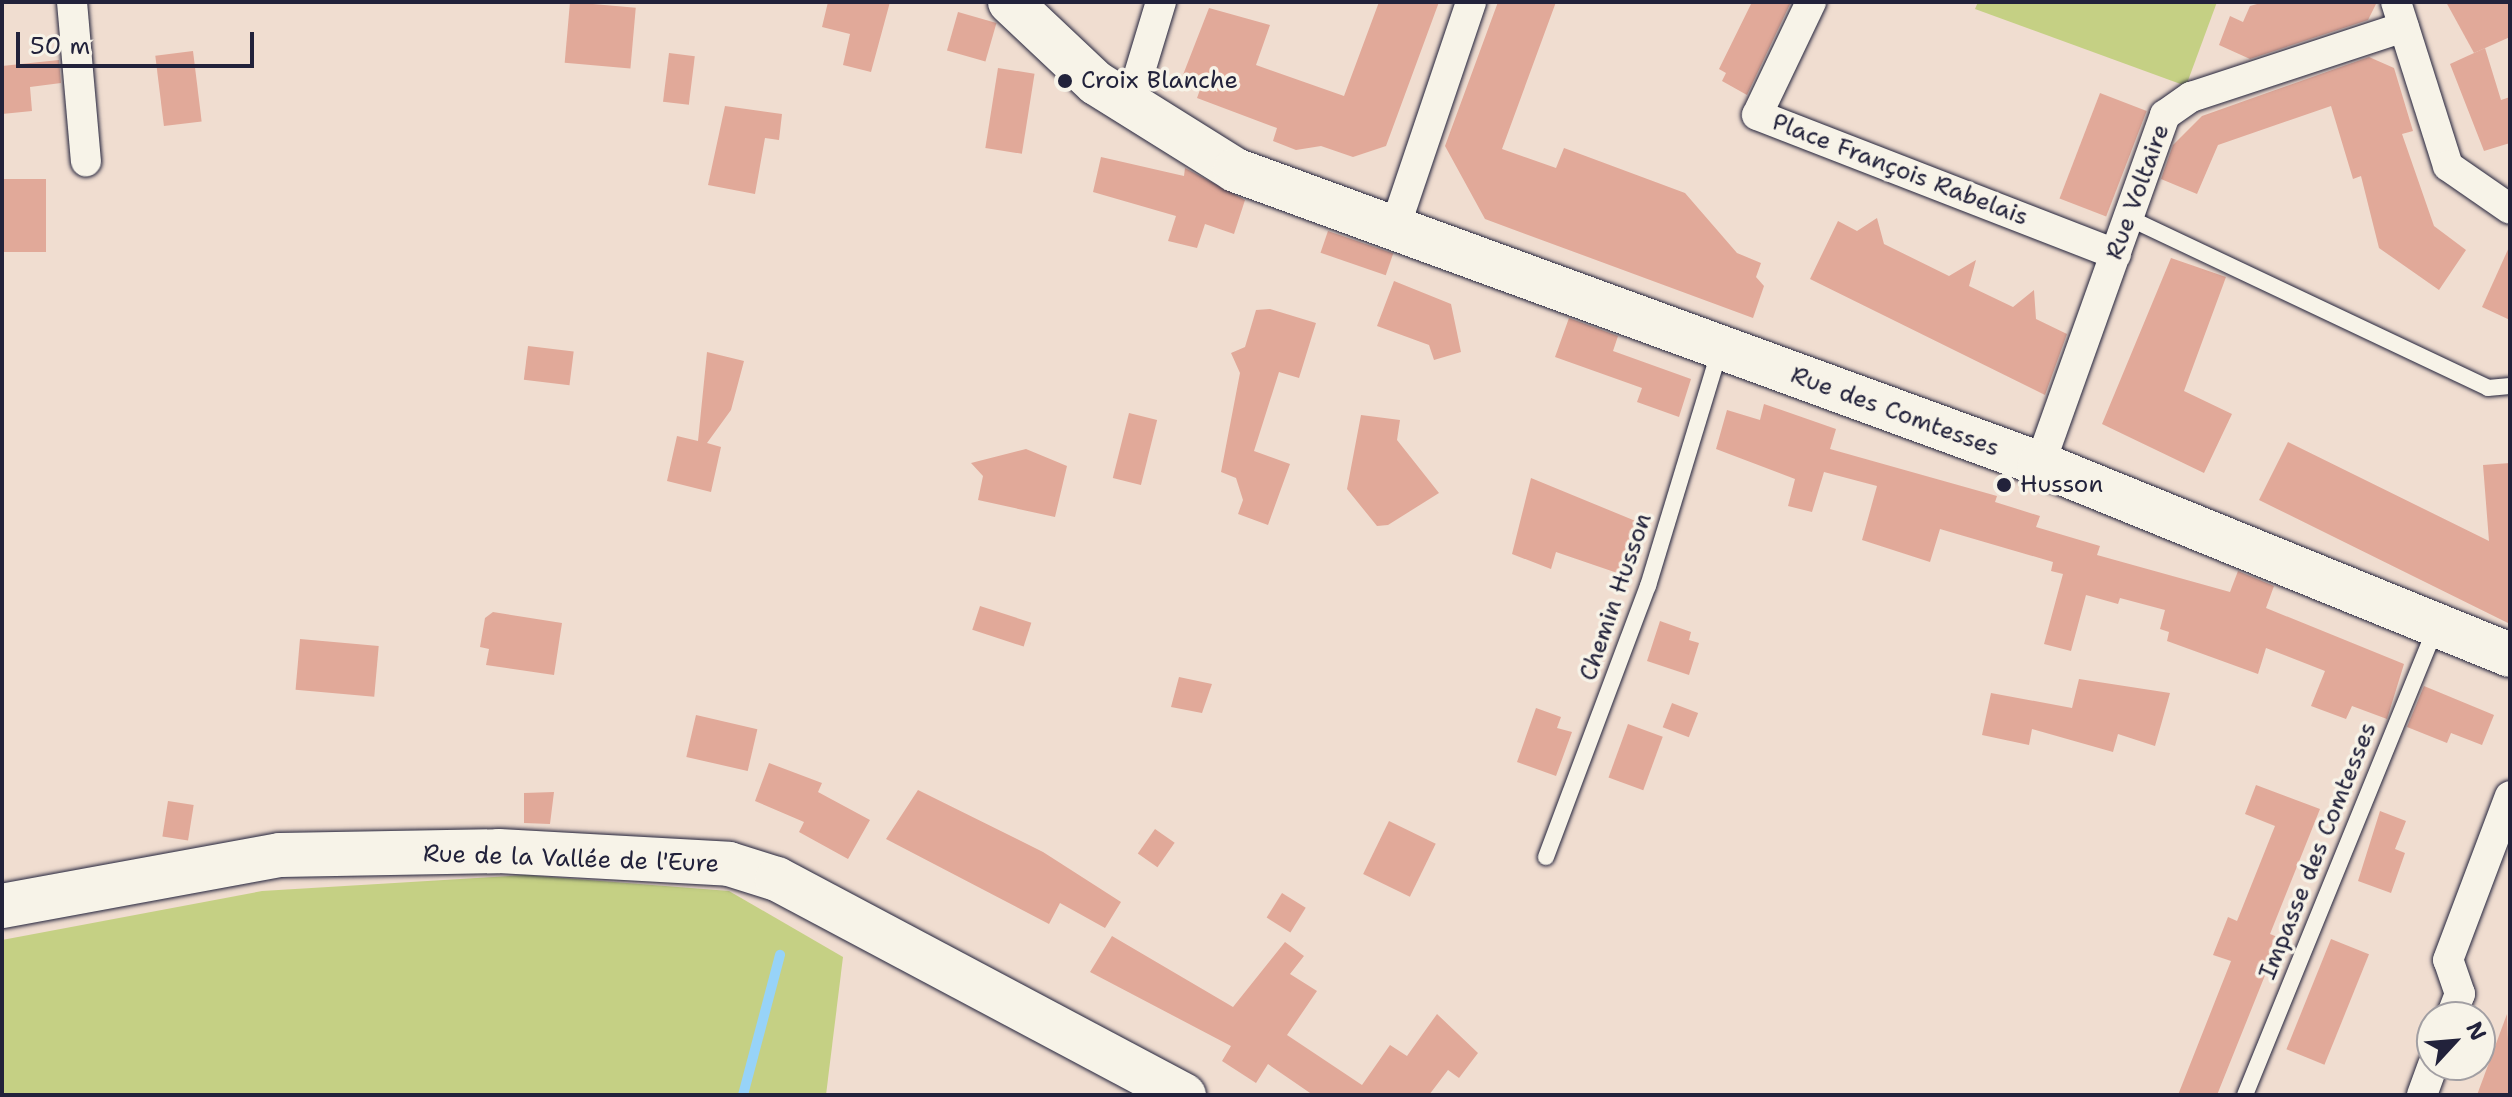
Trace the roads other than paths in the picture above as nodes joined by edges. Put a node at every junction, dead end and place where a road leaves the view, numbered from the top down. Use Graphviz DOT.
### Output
graph roads {
  1 [pos="72,2"];
  2 [pos="1161,2"];
  3 [pos="1471,2"];
  4 [pos="1811,2"];
  5 [pos="1012,3"];
  6 [pos="2400,14"];
  7 [pos="1130,104"];
  8 [pos="86,161"];
  9 [pos="2510,209"];
  10 [pos="2129,218"];
  11 [pos="1379,223"];
  12 [pos="2116,254"];
  13 [pos="1720,349"];
  14 [pos="2510,386"];
  15 [pos="2040,464"];
  16 [pos="2436,625"];
  17 [pos="2510,655"];
  18 [pos="2510,796"];
  19 [pos="1546,857"];
  20 [pos="2,906"];
  21 [pos="2457,1001"];
  22 [pos="1184,1095"];
  23 [pos="2245,1095"];
  1 -- 8 [label="street"];
  2 -- 7 [label="street"];
  3 -- 11 [label="street"];
  4 -- 12 [label="street, Place François Rabelais"];
  5 -- 7 [label="street, Rue des Comtesses"];
  6 -- 9 [label="street"];
  6 -- 10 [label="street, Rue Voltaire"];
  7 -- 11 [label="street, Rue des Comtesses"];
  10 -- 12 [label="street, Rue Voltaire"];
  10 -- 14 [label="lane"];
  11 -- 13 [label="street, Rue des Comtesses"];
  12 -- 15 [label="street, Rue Voltaire"];
  13 -- 15 [label="street, Rue des Comtesses"];
  13 -- 19 [label="lane, Chemin Husson"];
  15 -- 16 [label="street, Rue des Comtesses"];
  16 -- 17 [label="street, Rue des Comtesses"];
  16 -- 23 [label="lane, Impasse des Comtesses"];
  18 -- 21 [label="street"];
  20 -- 22 [label="street, Rue de la Vallée de l'Eure"];
}
